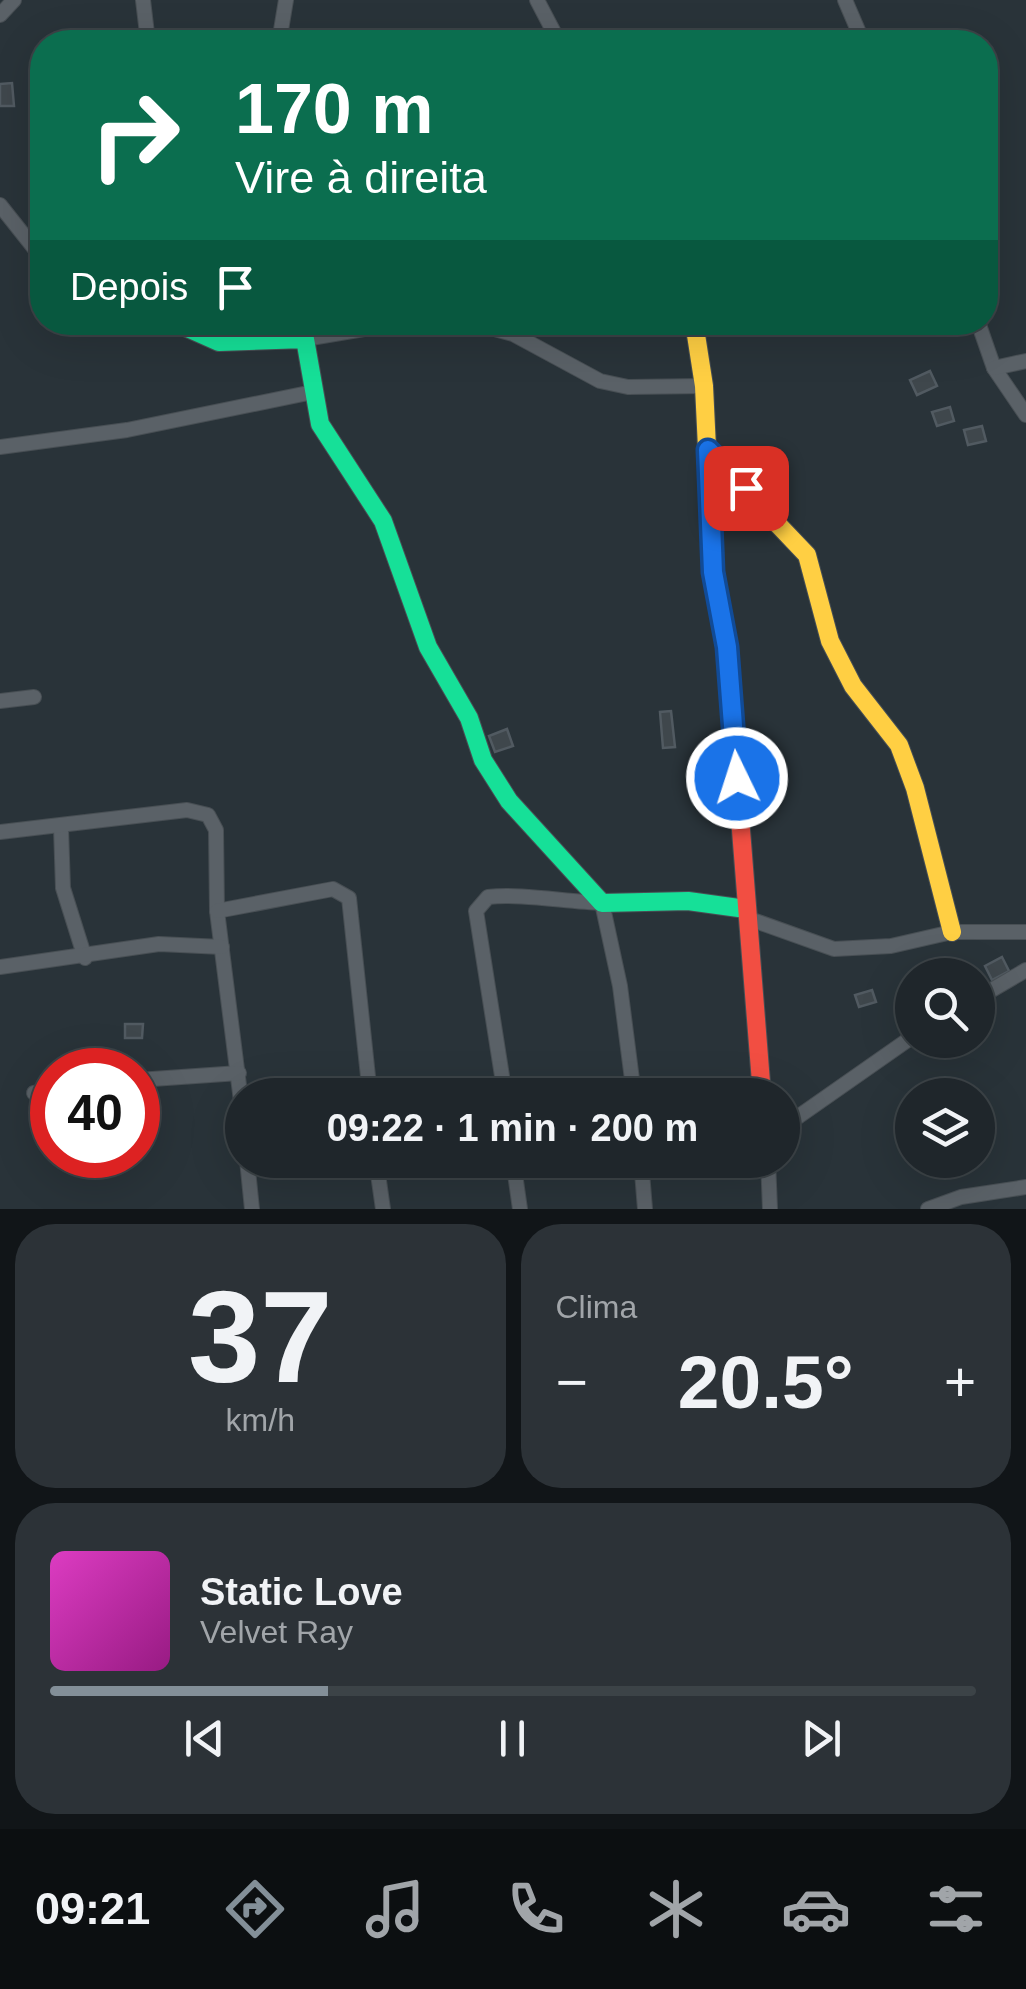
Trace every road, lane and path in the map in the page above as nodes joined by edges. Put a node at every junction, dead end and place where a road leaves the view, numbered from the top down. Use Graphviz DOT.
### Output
graph roads {
  1 [pos="14,0"];
  2 [pos="143,0"];
  3 [pos="286,0"];
  4 [pos="537,0"];
  5 [pos="846,0"];
  6 [pos="0,15"];
  7 [pos="147,30"];
  8 [pos="281,30"];
  9 [pos="553,30"];
  10 [pos="854,30"];
  11 [pos="0,205"];
  12 [pos="30,243"];
  13 [pos="191,335"];
  14 [pos="272,335"];
  15 [pos="305,335"];
  16 [pos="515,335"];
  17 [pos="696,335"];
  18 [pos="983,335"];
  19 [pos="1026,361"];
  20 [pos="994,368"];
  21 [pos="704,386"];
  22 [pos="312,392"];
  23 [pos="1026,415"];
  24 [pos="0,446"];
  25 [pos="708,450"];
  26 [pos="34,697"];
  27 [pos="0,701"];
  28 [pos="62,828"];
  29 [pos="0,832"];
  30 [pos="602,903"];
  31 [pos="218,911"];
  32 [pos="746,913"];
  33 [pos="952,932"];
  34 [pos="1026,932"];
  35 [pos="222,947"];
  36 [pos="85,958"];
  37 [pos="0,967"];
  38 [pos="1026,970"];
  39 [pos="995,988"];
  40 [pos="895,1048"];
  41 [pos="239,1074"];
  42 [pos="239,1078"];
  43 [pos="368,1078"];
  44 [pos="502,1078"];
  45 [pos="632,1078"];
  46 [pos="761,1078"];
  47 [pos="160,1079"];
  48 [pos="800,1115"];
  49 [pos="249,1178"];
  50 [pos="379,1178"];
  51 [pos="516,1178"];
  52 [pos="643,1178"];
  53 [pos="769,1178"];
  54 [pos="1026,1186"];
  55 [pos="252,1209"];
  56 [pos="383,1209"];
  57 [pos="520,1209"];
  58 [pos="645,1209"];
  59 [pos="770,1209"];
  60 [pos="928,1209"];
  1 -- 6 [label="street"];
  2 -- 7 [label="street"];
  3 -- 8 [label="street"];
  4 -- 9 [label="street"];
  5 -- 10 [label="street"];
  11 -- 12 [label="street"];
  13 -- 14 [label="street"];
  15 -- 22 [label="street"];
  16 -- 21 [label="street"];
  17 -- 21 [label="street"];
  18 -- 20 [label="street"];
  19 -- 20 [label="street"];
  20 -- 23 [label="street"];
  21 -- 25 [label="street"];
  22 -- 24 [label="street"];
  22 -- 30 [label="street"];
  25 -- 32 [label="street"];
  25 -- 33 [label="street"];
  26 -- 27 [label="street"];
  28 -- 29 [label="street"];
  28 -- 31 [label="street"];
  28 -- 36 [label="street"];
  30 -- 32 [label="street"];
  30 -- 44 [label="street"];
  30 -- 45 [label="street"];
  31 -- 35 [label="street"];
  31 -- 43 [label="street"];
  32 -- 33 [label="street"];
  32 -- 46 [label="street"];
  33 -- 34 [label="street"];
  35 -- 36 [label="street"];
  35 -- 41 [label="street"];
  36 -- 37 [label="street"];
  38 -- 39 [label="street"];
  40 -- 48 [label="street"];
  41 -- 42 [label="street"];
  41 -- 47 [label="street"];
  49 -- 55 [label="street"];
  50 -- 56 [label="street"];
  51 -- 57 [label="street"];
  52 -- 58 [label="street"];
  53 -- 59 [label="street"];
  54 -- 60 [label="street"];
}
